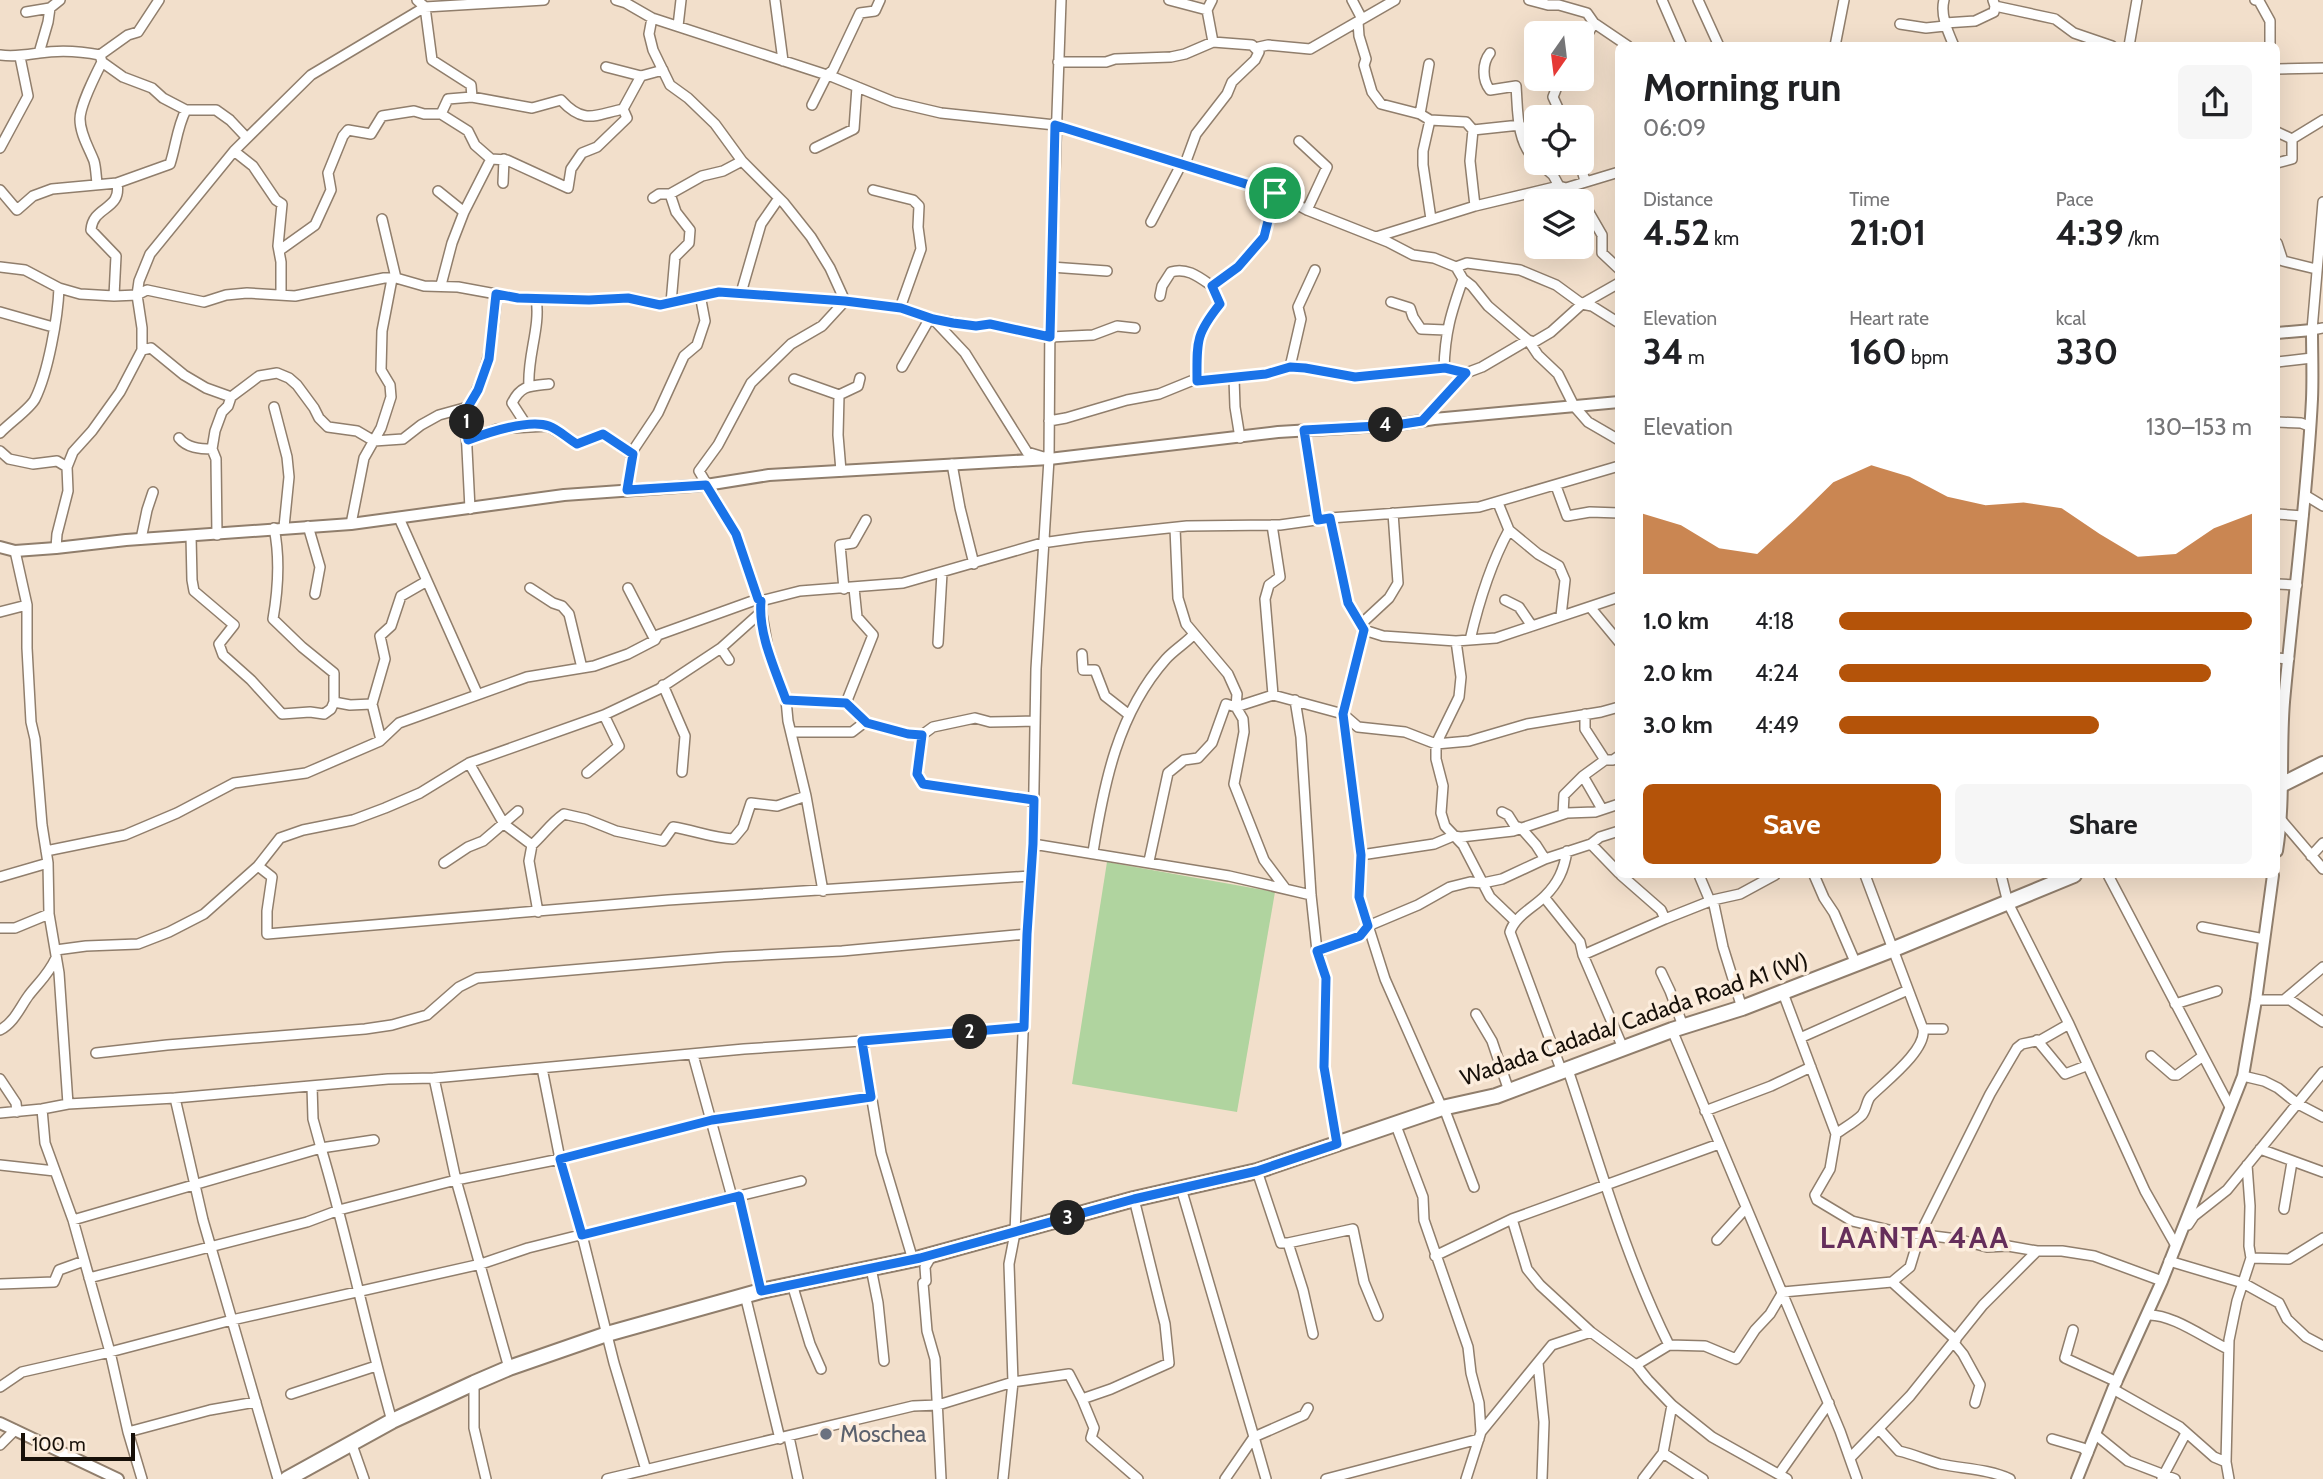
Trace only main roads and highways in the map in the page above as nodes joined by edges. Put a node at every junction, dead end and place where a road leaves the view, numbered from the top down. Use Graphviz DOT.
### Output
graph roads {
  1 [pos="2323,764"];
  2 [pos="2280,786"];
  3 [pos="2067,878"];
  4 [pos="287,1479"];
  1 -- 2 [label="main road"];
  3 -- 4 [label="main road, Wadada Cadada/ Cadada Road A1 (W)"];
}
